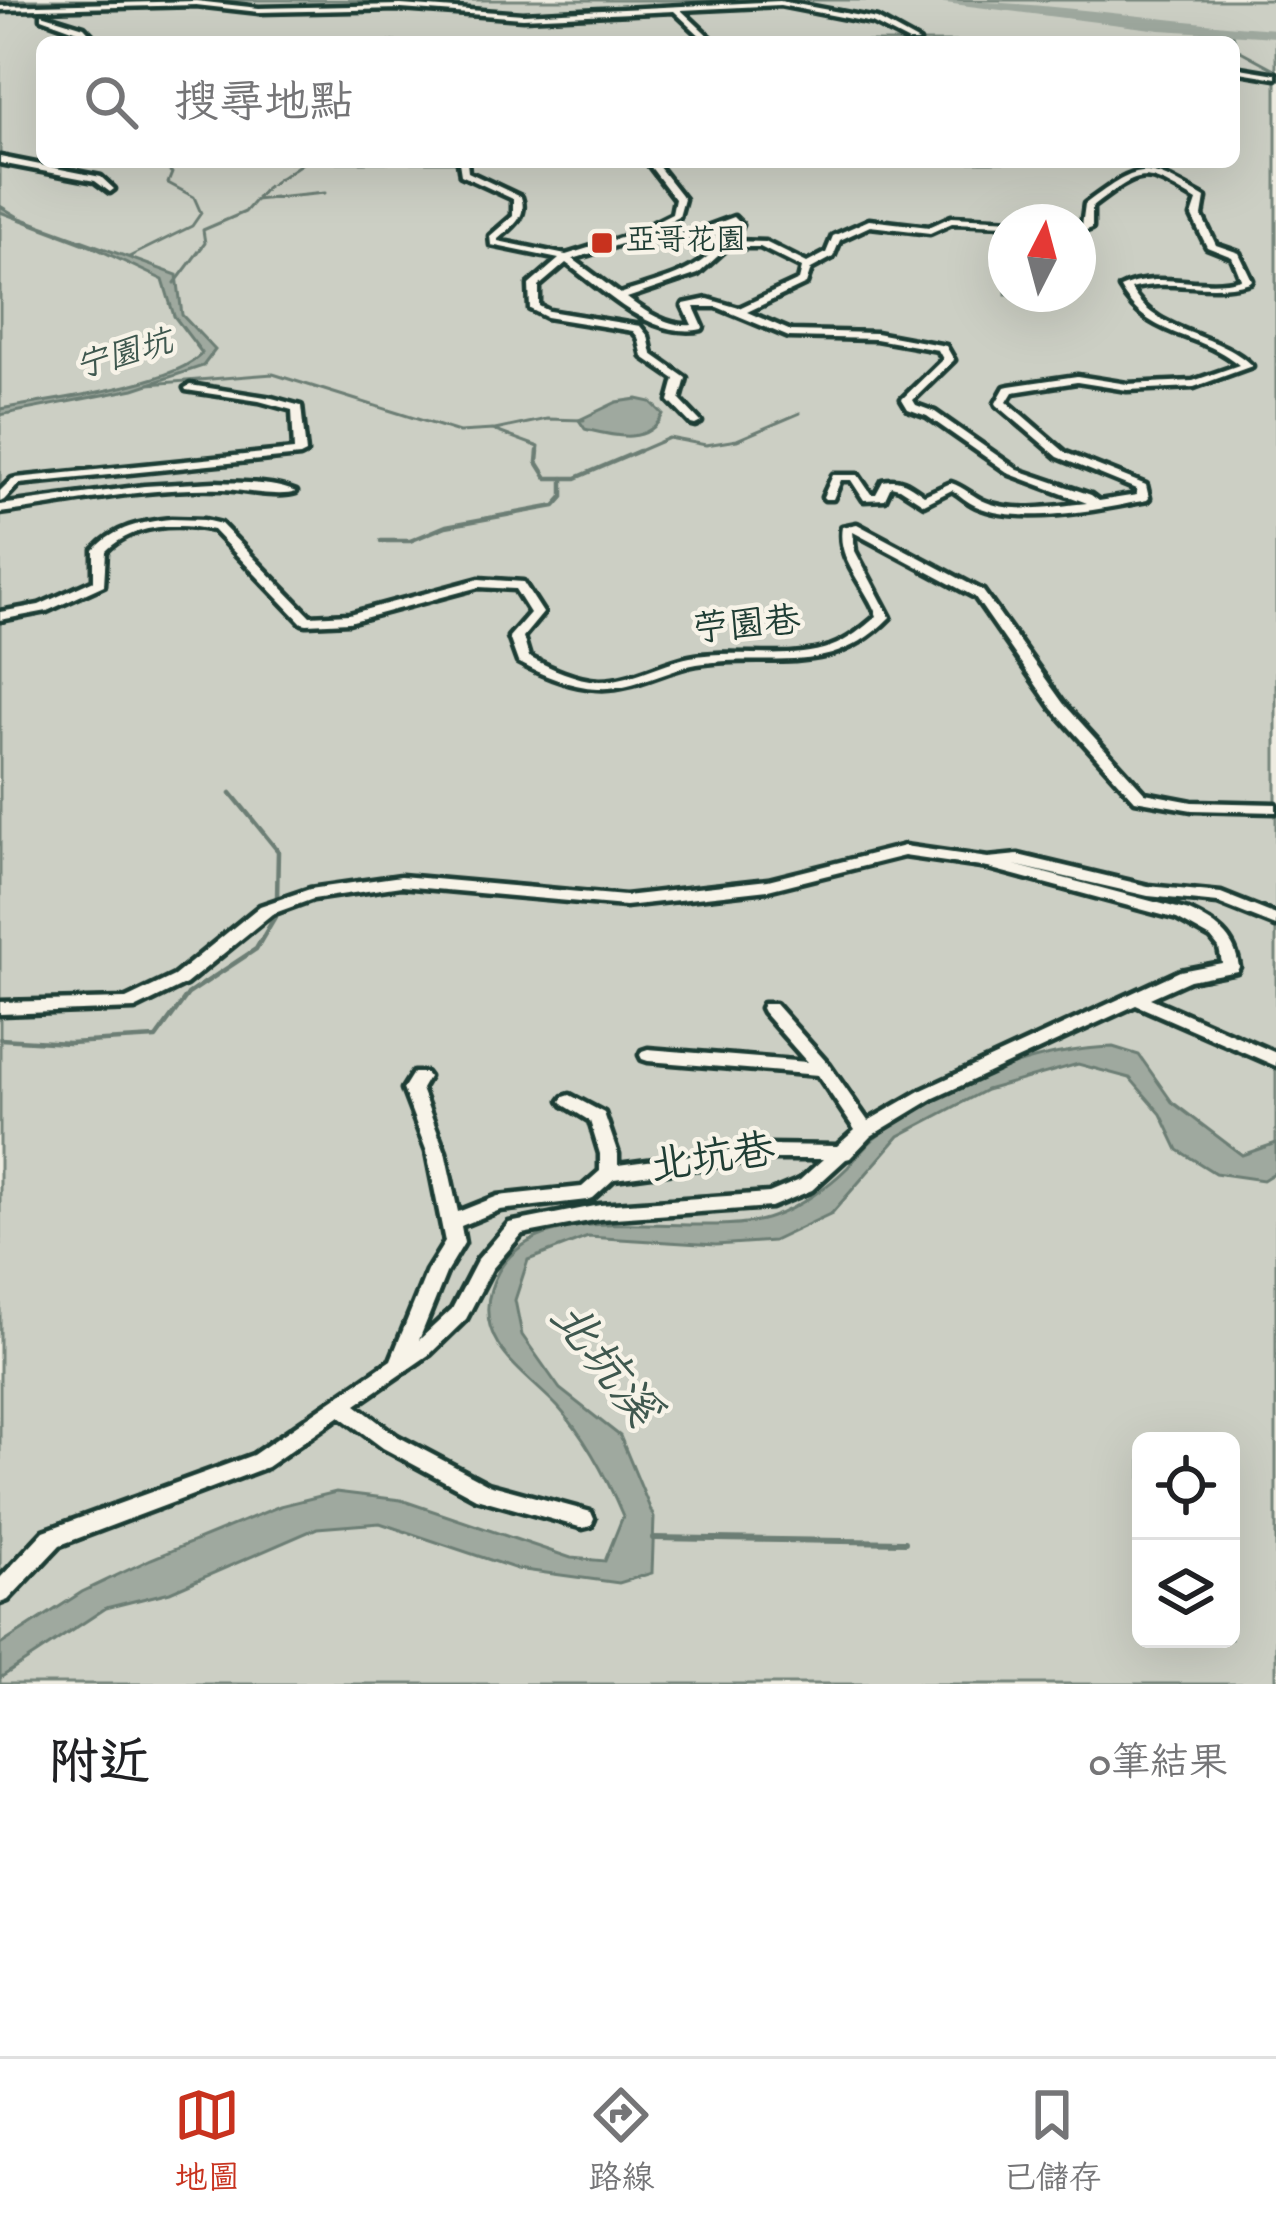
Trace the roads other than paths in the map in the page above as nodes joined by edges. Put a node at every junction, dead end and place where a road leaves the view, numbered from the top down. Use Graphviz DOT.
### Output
graph roads {
  1 [pos="4,9"];
  2 [pos="676,10"];
  3 [pos="88,36"];
  4 [pos="704,36"];
  5 [pos="903,36"];
  6 [pos="1240,70"];
  7 [pos="1276,76"];
  8 [pos="0,160"];
  9 [pos="36,167"];
  10 [pos="41,168"];
  11 [pos="464,168"];
  12 [pos="655,168"];
  13 [pos="110,190"];
  14 [pos="1091,204"];
  15 [pos="988,221"];
  16 [pos="633,238"];
  17 [pos="726,244"];
  18 [pos="566,258"];
  19 [pos="807,267"];
  20 [pos="623,296"];
  21 [pos="739,312"];
  22 [pos="190,388"];
  23 [pos="695,422"];
  24 [pos="290,492"];
  25 [pos="829,497"];
  26 [pos="0,498"];
  27 [pos="1096,504"];
  28 [pos="0,508"];
  29 [pos="0,616"];
  30 [pos="1276,808"];
  31 [pos="988,863"];
  32 [pos="1276,921"];
  33 [pos="1137,999"];
  34 [pos="0,1008"];
  35 [pos="769,1008"];
  36 [pos="648,1055"];
  37 [pos="1276,1060"];
  38 [pos="823,1070"];
  39 [pos="419,1077"];
  40 [pos="570,1102"];
  41 [pos="866,1131"];
  42 [pos="844,1153"];
  43 [pos="609,1172"];
  44 [pos="453,1221"];
  45 [pos="399,1364"];
  46 [pos="340,1405"];
  47 [pos="583,1519"];
  48 [pos="0,1593"];
  1 -- 2 [label="street"];
  1 -- 3 [label="street"];
  2 -- 4 [label="street"];
  2 -- 5 [label="street"];
  6 -- 7 [label="street"];
  8 -- 9 [label="street"];
  10 -- 13 [label="street"];
  11 -- 18 [label="street"];
  12 -- 16 [label="street"];
  14 -- 27 [label="street"];
  15 -- 19 [label="street"];
  16 -- 17 [label="street"];
  16 -- 18 [label="street"];
  17 -- 19 [label="street"];
  17 -- 20 [label="street"];
  18 -- 20 [label="street"];
  18 -- 23 [label="street"];
  19 -- 21 [label="street"];
  20 -- 21 [label="street"];
  21 -- 27 [label="street"];
  22 -- 26 [label="street"];
  24 -- 28 [label="street"];
  25 -- 27 [label="street"];
  29 -- 30 [label="street, 苧園巷"];
  31 -- 32 [label="street, 北坑巷"];
  31 -- 33 [label="street, 北坑巷"];
  31 -- 34 [label="street, 北坑巷"];
  33 -- 37 [label="street"];
  33 -- 41 [label="street, 北坑巷"];
  35 -- 38 [label="street"];
  36 -- 38 [label="street"];
  38 -- 41 [label="street"];
  39 -- 44 [label="street"];
  40 -- 43 [label="street"];
  41 -- 42 [label="street, 北坑巷"];
  42 -- 43 [label="street"];
  42 -- 45 [label="street, 北坑巷"];
  43 -- 44 [label="street"];
  44 -- 45 [label="street"];
  45 -- 46 [label="street, 北坑巷"];
  46 -- 47 [label="street"];
  46 -- 48 [label="street, 北坑巷"];
}
